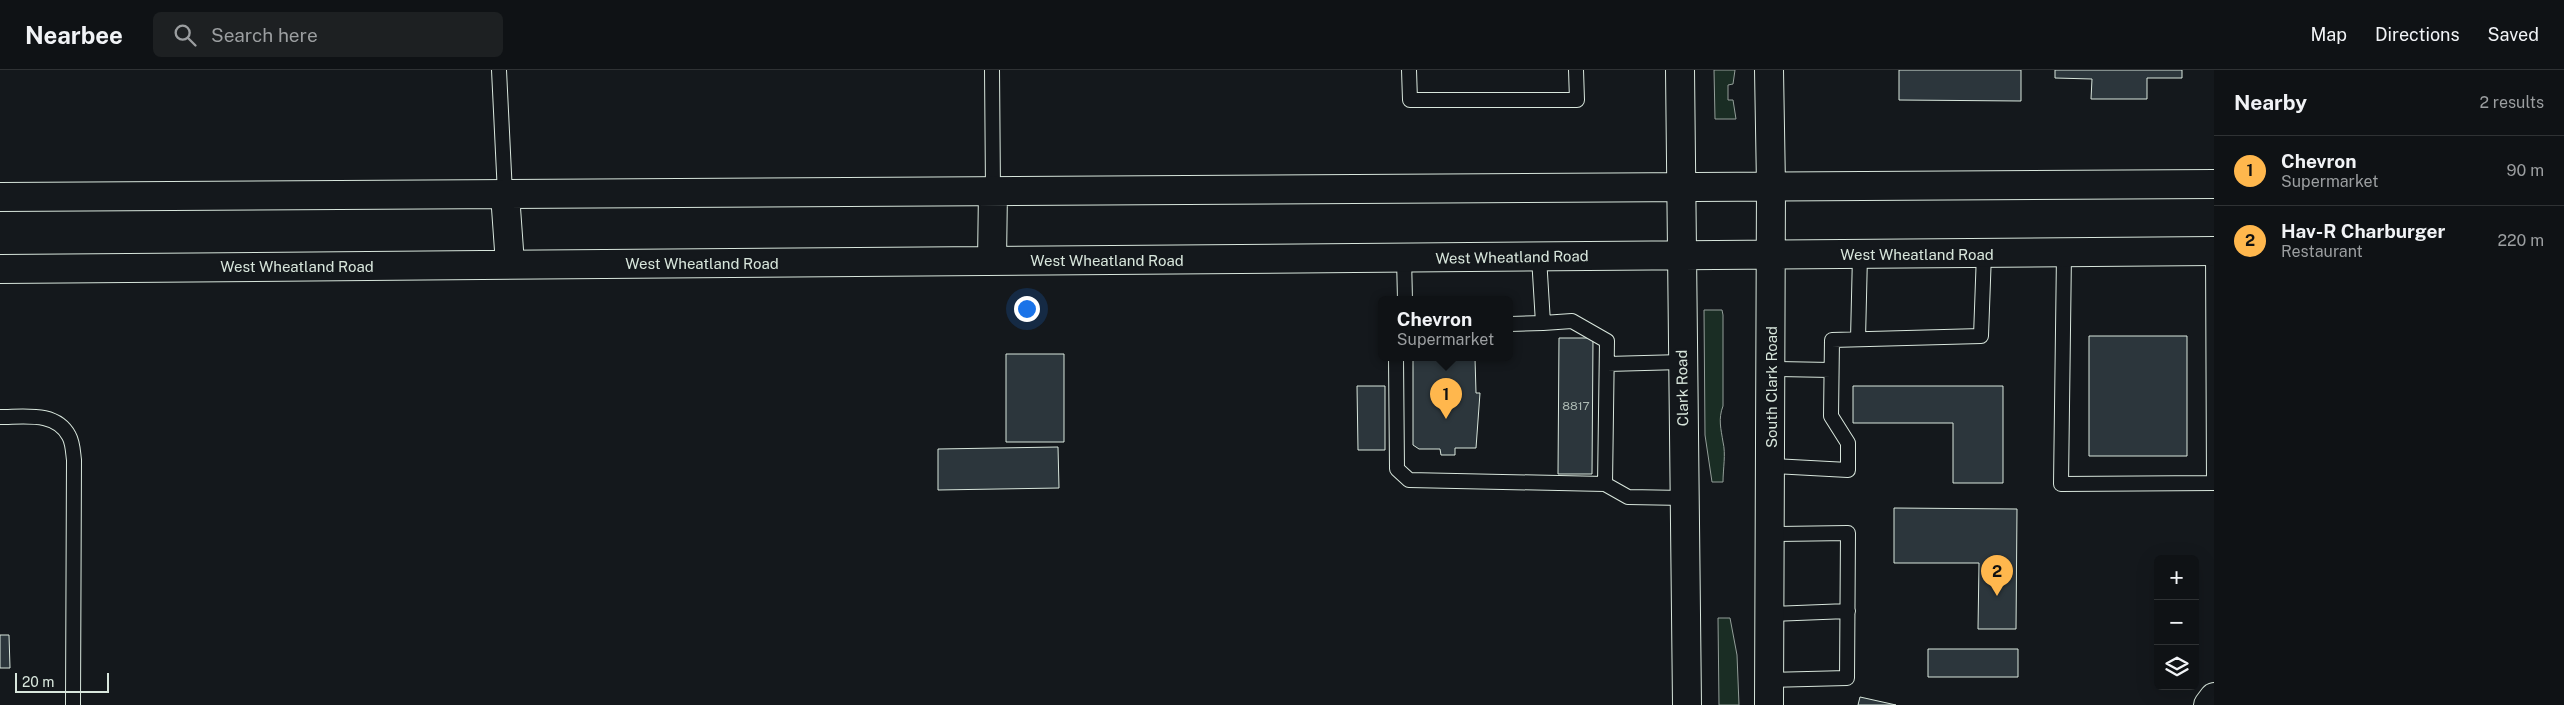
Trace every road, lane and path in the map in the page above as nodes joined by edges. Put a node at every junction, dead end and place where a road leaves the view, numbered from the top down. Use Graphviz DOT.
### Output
graph roads {
  1 [pos="499,70"];
  2 [pos="992,70"];
  3 [pos="1409,70"];
  4 [pos="1576,70"];
  5 [pos="1680,70"];
  6 [pos="1769,70"];
  7 [pos="2214,184"];
  8 [pos="1680,186"];
  9 [pos="1772,186"];
  10 [pos="993,190"];
  11 [pos="505,194"];
  12 [pos="0,197"];
  13 [pos="2213,251"];
  14 [pos="2064,253"];
  15 [pos="1860,254"];
  16 [pos="1984,254"];
  17 [pos="1681,255"];
  18 [pos="1772,255"];
  19 [pos="1539,257"];
  20 [pos="1404,258"];
  21 [pos="992,261"];
  22 [pos="510,264"];
  23 [pos="0,269"];
  24 [pos="1405,296"];
  25 [pos="1543,323"];
  26 [pos="1513,324"];
  27 [pos="2214,326"];
  28 [pos="1858,339"];
  29 [pos="1396,361"];
  30 [pos="1682,362"];
  31 [pos="1606,364"];
  32 [pos="1771,369"];
  33 [pos="1832,370"];
  34 [pos="0,417"];
  35 [pos="1771,466"];
  36 [pos="2214,483"];
  37 [pos="1605,484"];
  38 [pos="1684,498"];
  39 [pos="1770,534"];
  40 [pos="1848,610"];
  41 [pos="1770,614"];
  42 [pos="1769,692"];
  43 [pos="2214,697"];
  44 [pos="74,705"];
  45 [pos="1687,705"];
  46 [pos="2208,705"];
  1 -- 11 [label="lane"];
  2 -- 10 [label="lane"];
  3 -- 4 [label="lane"];
  5 -- 8 [label="main road, Clark Road"];
  6 -- 9 [label="main road, South Clark Road"];
  7 -- 9 [label="main road"];
  8 -- 9 [label="main road"];
  8 -- 10 [label="main road"];
  8 -- 17 [label="main road, Clark Road"];
  9 -- 18 [label="main road, South Clark Road"];
  10 -- 11 [label="main road"];
  10 -- 21 [label="main road"];
  11 -- 12 [label="main road"];
  11 -- 22 [label="main road"];
  13 -- 14 [label="main road, West Wheatland Road"];
  13 -- 27 [label="lane"];
  14 -- 16 [label="main road, West Wheatland Road"];
  14 -- 36 [label="lane"];
  15 -- 16 [label="main road, West Wheatland Road"];
  15 -- 18 [label="main road, West Wheatland Road"];
  15 -- 28 [label="lane"];
  16 -- 28 [label="lane"];
  17 -- 18 [label="main road, West Wheatland Road"];
  17 -- 19 [label="main road, West Wheatland Road"];
  17 -- 30 [label="main road, Clark Road"];
  18 -- 32 [label="main road, South Clark Road"];
  19 -- 20 [label="main road, West Wheatland Road"];
  19 -- 25 [label="lane"];
  20 -- 21 [label="main road, West Wheatland Road"];
  20 -- 24 [label="lane"];
  21 -- 22 [label="main road, West Wheatland Road"];
  22 -- 23 [label="main road, West Wheatland Road"];
  25 -- 26 [label="lane"];
  25 -- 31 [label="lane"];
  27 -- 36 [label="lane"];
  28 -- 33 [label="lane"];
  29 -- 37 [label="lane"];
  30 -- 31 [label="lane"];
  30 -- 38 [label="main road, Clark Road"];
  31 -- 37 [label="lane"];
  32 -- 33 [label="lane"];
  32 -- 35 [label="main road, South Clark Road"];
  33 -- 35 [label="lane"];
  34 -- 44 [label="lane"];
  35 -- 39 [label="main road, South Clark Road"];
  37 -- 38 [label="lane"];
  38 -- 45 [label="main road, Clark Road"];
  39 -- 40 [label="lane"];
  39 -- 41 [label="main road, South Clark Road"];
  40 -- 41 [label="lane"];
  40 -- 42 [label="lane"];
  41 -- 42 [label="main road, South Clark Road"];
  43 -- 46 [label="main road"];
}
